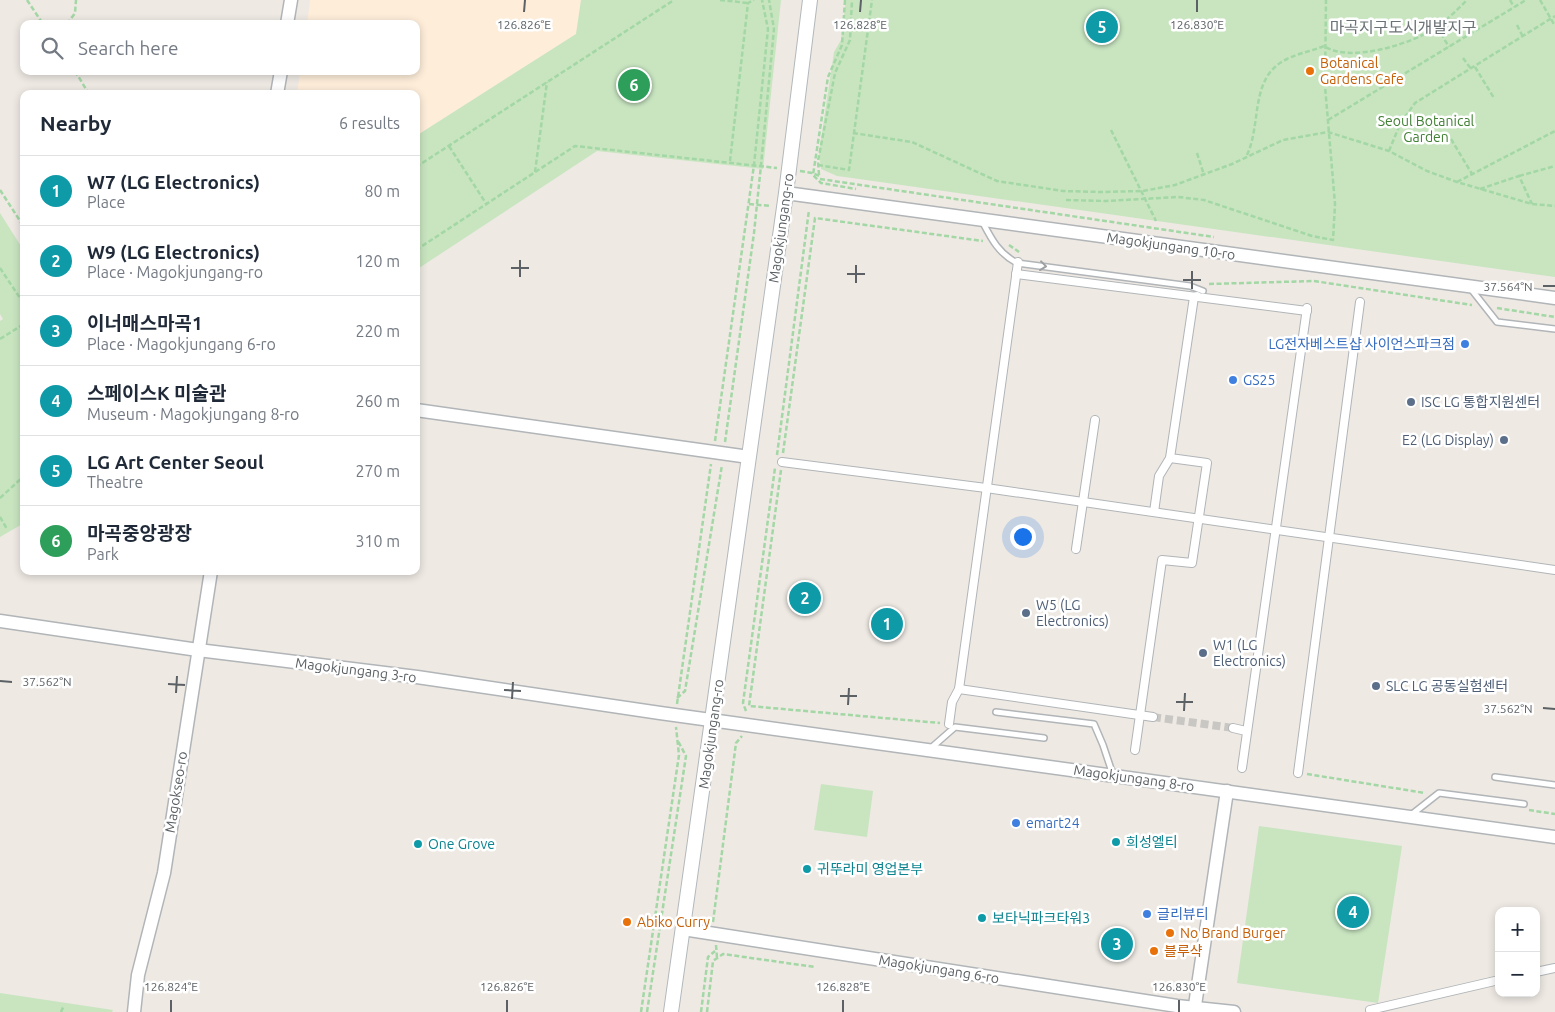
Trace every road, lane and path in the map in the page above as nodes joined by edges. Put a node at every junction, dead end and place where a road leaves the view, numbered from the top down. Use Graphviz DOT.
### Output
graph roads {
  1 [pos="27,0"];
  2 [pos="76,0"];
  3 [pos="291,0"];
  4 [pos="674,0"];
  5 [pos="720,0"];
  6 [pos="754,0"];
  7 [pos="762,0"];
  8 [pos="769,0"];
  9 [pos="810,0"];
  10 [pos="845,0"];
  11 [pos="852,0"];
  12 [pos="872,0"];
  13 [pos="1326,0"];
  14 [pos="1468,0"];
  15 [pos="1510,0"];
  16 [pos="1526,0"];
  17 [pos="1540,0"];
  18 [pos="748,3"];
  19 [pos="1514,7"];
  20 [pos="1555,16"];
  21 [pos="1551,19"];
  22 [pos="40,20"];
  23 [pos="70,20"];
  24 [pos="288,20"];
  25 [pos="1516,25"];
  26 [pos="1555,26"];
  27 [pos="1437,27"];
  28 [pos="1523,37"];
  29 [pos="1324,46"];
  30 [pos="1449,47"];
  31 [pos="1463,58"];
  32 [pos="1475,67"];
  33 [pos="1471,69"];
  34 [pos="77,75"];
  35 [pos="280,75"];
  36 [pos="547,82"];
  37 [pos="87,90"];
  38 [pos="279,90"];
  39 [pos="1494,98"];
  40 [pos="1328,120"];
  41 [pos="1111,130"];
  42 [pos="1328,132"];
  43 [pos="1555,132"];
  44 [pos="853,133"];
  45 [pos="1451,139"];
  46 [pos="449,146"];
  47 [pos="1389,151"];
  48 [pos="1197,153"];
  49 [pos="1246,157"];
  50 [pos="730,161"];
  51 [pos="420,164"];
  52 [pos="754,165"];
  53 [pos="818,165"];
  54 [pos="1555,166"];
  55 [pos="535,172"];
  56 [pos="814,172"];
  57 [pos="1472,174"];
  58 [pos="1204,175"];
  59 [pos="1519,176"];
  60 [pos="819,177"];
  61 [pos="1457,182"];
  62 [pos="1480,189"];
  63 [pos="0,190"];
  64 [pos="1143,191"];
  65 [pos="786,193"];
  66 [pos="1066,200"];
  67 [pos="1147,200"];
  68 [pos="1532,204"];
  69 [pos="487,205"];
  70 [pos="1555,206"];
  71 [pos="815,212"];
  72 [pos="815,218"];
  73 [pos="981,220"];
  74 [pos="20,221"];
  75 [pos="1156,221"];
  76 [pos="1221,238"];
  77 [pos="1008,245"];
  78 [pos="420,247"];
  79 [pos="1023,254"];
  80 [pos="1017,262"];
  81 [pos="0,268"];
  82 [pos="1016,274"];
  83 [pos="1202,283"];
  84 [pos="1469,287"];
  85 [pos="1198,294"];
  86 [pos="20,298"];
  87 [pos="1555,298"];
  88 [pos="1360,302"];
  89 [pos="1485,306"];
  90 [pos="1555,317"];
  91 [pos="20,326"];
  92 [pos="1555,329"];
  93 [pos="0,339"];
  94 [pos="420,411"];
  95 [pos="1095,420"];
  96 [pos="718,452"];
  97 [pos="749,457"];
  98 [pos="1170,458"];
  99 [pos="782,462"];
  100 [pos="20,480"];
  101 [pos="986,488"];
  102 [pos="0,498"];
  103 [pos="1083,502"];
  104 [pos="1154,512"];
  105 [pos="0,517"];
  106 [pos="1199,519"];
  107 [pos="7,529"];
  108 [pos="1274,530"];
  109 [pos="1329,538"];
  110 [pos="1076,549"];
  111 [pos="1555,570"];
  112 [pos="210,575"];
  113 [pos="0,621"];
  114 [pos="198,650"];
  115 [pos="958,689"];
  116 [pos="749,706"];
  117 [pos="746,711"];
  118 [pos="996,712"];
  119 [pos="1140,716"];
  120 [pos="1153,718"];
  121 [pos="713,720"];
  122 [pos="949,724"];
  123 [pos="1233,728"];
  124 [pos="1246,731"];
  125 [pos="743,735"];
  126 [pos="1044,738"];
  127 [pos="928,750"];
  128 [pos="1135,750"];
  129 [pos="1242,768"];
  130 [pos="1298,773"];
  131 [pos="1114,776"];
  132 [pos="1495,777"];
  133 [pos="1555,785"];
  134 [pos="1227,791"];
  135 [pos="1524,804"];
  136 [pos="1410,817"];
  137 [pos="1555,837"];
  138 [pos="712,922"];
  139 [pos="683,930"];
  140 [pos="717,958"];
  141 [pos="815,967"];
  142 [pos="1555,968"];
  143 [pos="1540,971"];
  144 [pos="1495,981"];
  145 [pos="64,1006"];
  146 [pos="1194,1010"];
  147 [pos="1370,1010"];
  148 [pos="61,1012"];
  149 [pos="134,1012"];
  150 [pos="641,1012"];
  151 [pos="647,1012"];
  152 [pos="671,1012"];
  153 [pos="701,1012"];
  154 [pos="707,1012"];
  155 [pos="1234,1012"];
  1 -- 22 [label="path"];
  2 -- 23 [label="path"];
  3 -- 24 [label="street"];
  4 -- 36 [label="path"];
  5 -- 18 [label="path"];
  6 -- 18 [label="path"];
  7 -- 52 [label="path"];
  8 -- 96 [label="path"];
  9 -- 65 [label="main road, Magokjungang-ro"];
  10 -- 56 [label="path"];
  11 -- 53 [label="path"];
  12 -- 44 [label="path"];
  13 -- 29 [label="path"];
  14 -- 27 [label="path"];
  15 -- 19 [label="path"];
  16 -- 19 [label="path"];
  17 -- 21 [label="path"];
  18 -- 50 [label="path"];
  19 -- 30 [label="path"];
  20 -- 21 [label="path"];
  21 -- 26 [label="path"];
  21 -- 28 [label="path"];
  25 -- 28 [label="path"];
  27 -- 29 [label="path"];
  27 -- 30 [label="path"];
  28 -- 32 [label="path"];
  29 -- 40 [label="path"];
  29 -- 49 [label="path"];
  30 -- 40 [label="path"];
  31 -- 33 [label="path"];
  32 -- 33 [label="path"];
  32 -- 39 [label="path"];
  33 -- 47 [label="path"];
  34 -- 37 [label="path"];
  35 -- 38 [label="street"];
  36 -- 46 [label="path"];
  36 -- 55 [label="path"];
  40 -- 42 [label="path"];
  41 -- 64 [label="path"];
  42 -- 47 [label="path"];
  42 -- 49 [label="path"];
  42 -- 67 [label="path"];
  43 -- 57 [label="path"];
  44 -- 53 [label="path"];
  44 -- 64 [label="path"];
  45 -- 57 [label="path"];
  46 -- 51 [label="path"];
  46 -- 69 [label="path"];
  47 -- 61 [label="path"];
  48 -- 58 [label="path"];
  49 -- 58 [label="path"];
  50 -- 52 [label="path"];
  50 -- 55 [label="path"];
  52 -- 96 [label="path"];
  53 -- 60 [label="path"];
  54 -- 59 [label="path"];
  55 -- 69 [label="path"];
  56 -- 60 [label="path"];
  56 -- 60 [label="path"];
  57 -- 61 [label="path"];
  58 -- 64 [label="path"];
  59 -- 62 [label="path"];
  59 -- 68 [label="path"];
  60 -- 76 [label="path"];
  61 -- 62 [label="path"];
  62 -- 68 [label="path"];
  63 -- 74 [label="path"];
  64 -- 67 [label="path"];
  65 -- 73 [label="street, Magokjungang 10-ro"];
  65 -- 97 [label="main road, Magokjungang-ro"];
  66 -- 67 [label="path"];
  67 -- 75 [label="path"];
  68 -- 70 [label="path"];
  69 -- 78 [label="path"];
  71 -- 72 [label="path"];
  73 -- 80 [label="lane"];
  73 -- 84 [label="street, Magokjungang 10-ro"];
  77 -- 79 [label="path"];
  80 -- 82 [label="street"];
  80 -- 85 [label="lane, one-way"];
  81 -- 86 [label="path"];
  82 -- 85 [label="street"];
  82 -- 101 [label="street"];
  83 -- 89 [label="path"];
  84 -- 87 [label="street, Magokjungang 10-ro"];
  84 -- 89 [label="lane"];
  85 -- 98 [label="street"];
  85 -- 108 [label="street"];
  88 -- 109 [label="street"];
  89 -- 90 [label="path"];
  89 -- 92 [label="lane"];
  91 -- 93 [label="path"];
  94 -- 96 [label="street"];
  95 -- 103 [label="street"];
  96 -- 96 [label="path"];
  96 -- 97 [label="street"];
  97 -- 121 [label="main road, Magokjungang-ro"];
  98 -- 104 [label="street"];
  98 -- 106 [label="street"];
  99 -- 101 [label="street"];
  100 -- 102 [label="path"];
  101 -- 103 [label="street"];
  101 -- 115 [label="street"];
  103 -- 104 [label="street"];
  103 -- 110 [label="street"];
  104 -- 106 [label="street"];
  105 -- 107 [label="path"];
  106 -- 108 [label="street"];
  106 -- 119 [label="street"];
  108 -- 109 [label="street"];
  108 -- 124 [label="street"];
  109 -- 111 [label="street"];
  109 -- 130 [label="street"];
  112 -- 114 [label="street, Magokseo-ro"];
  113 -- 114 [label="street, Magokjungang 3-ro"];
  114 -- 121 [label="street, Magokjungang 3-ro"];
  114 -- 149 [label="street, Magokseo-ro"];
  115 -- 119 [label="street"];
  115 -- 122 [label="street"];
  116 -- 117 [label="path"];
  118 -- 131 [label="lane"];
  119 -- 120 [label="street"];
  119 -- 128 [label="street"];
  121 -- 127 [label="street, Magokjungang 8-ro"];
  121 -- 139 [label="main road, Magokjungang-ro"];
  123 -- 124 [label="street"];
  124 -- 129 [label="street"];
  125 -- 138 [label="path"];
  126 -- 127 [label="lane"];
  127 -- 131 [label="street, Magokjungang 8-ro"];
  131 -- 134 [label="street, Magokjungang 8-ro"];
  132 -- 133 [label="lane"];
  134 -- 136 [label="street, Magokjungang 8-ro"];
  134 -- 146 [label="street"];
  135 -- 136 [label="lane"];
  136 -- 137 [label="street, Magokjungang 8-ro"];
  139 -- 146 [label="street, Magokjungang 6-ro"];
  139 -- 152 [label="main road, Magokjungang-ro"];
  140 -- 141 [label="path"];
  140 -- 153 [label="path"];
  140 -- 154 [label="path"];
  142 -- 143 [label="street"];
  144 -- 147 [label="street"];
  145 -- 148 [label="path"];
  146 -- 155 [label="street, Magokjungang 6-ro"];
  150 -- 151 [label="path"];
}
